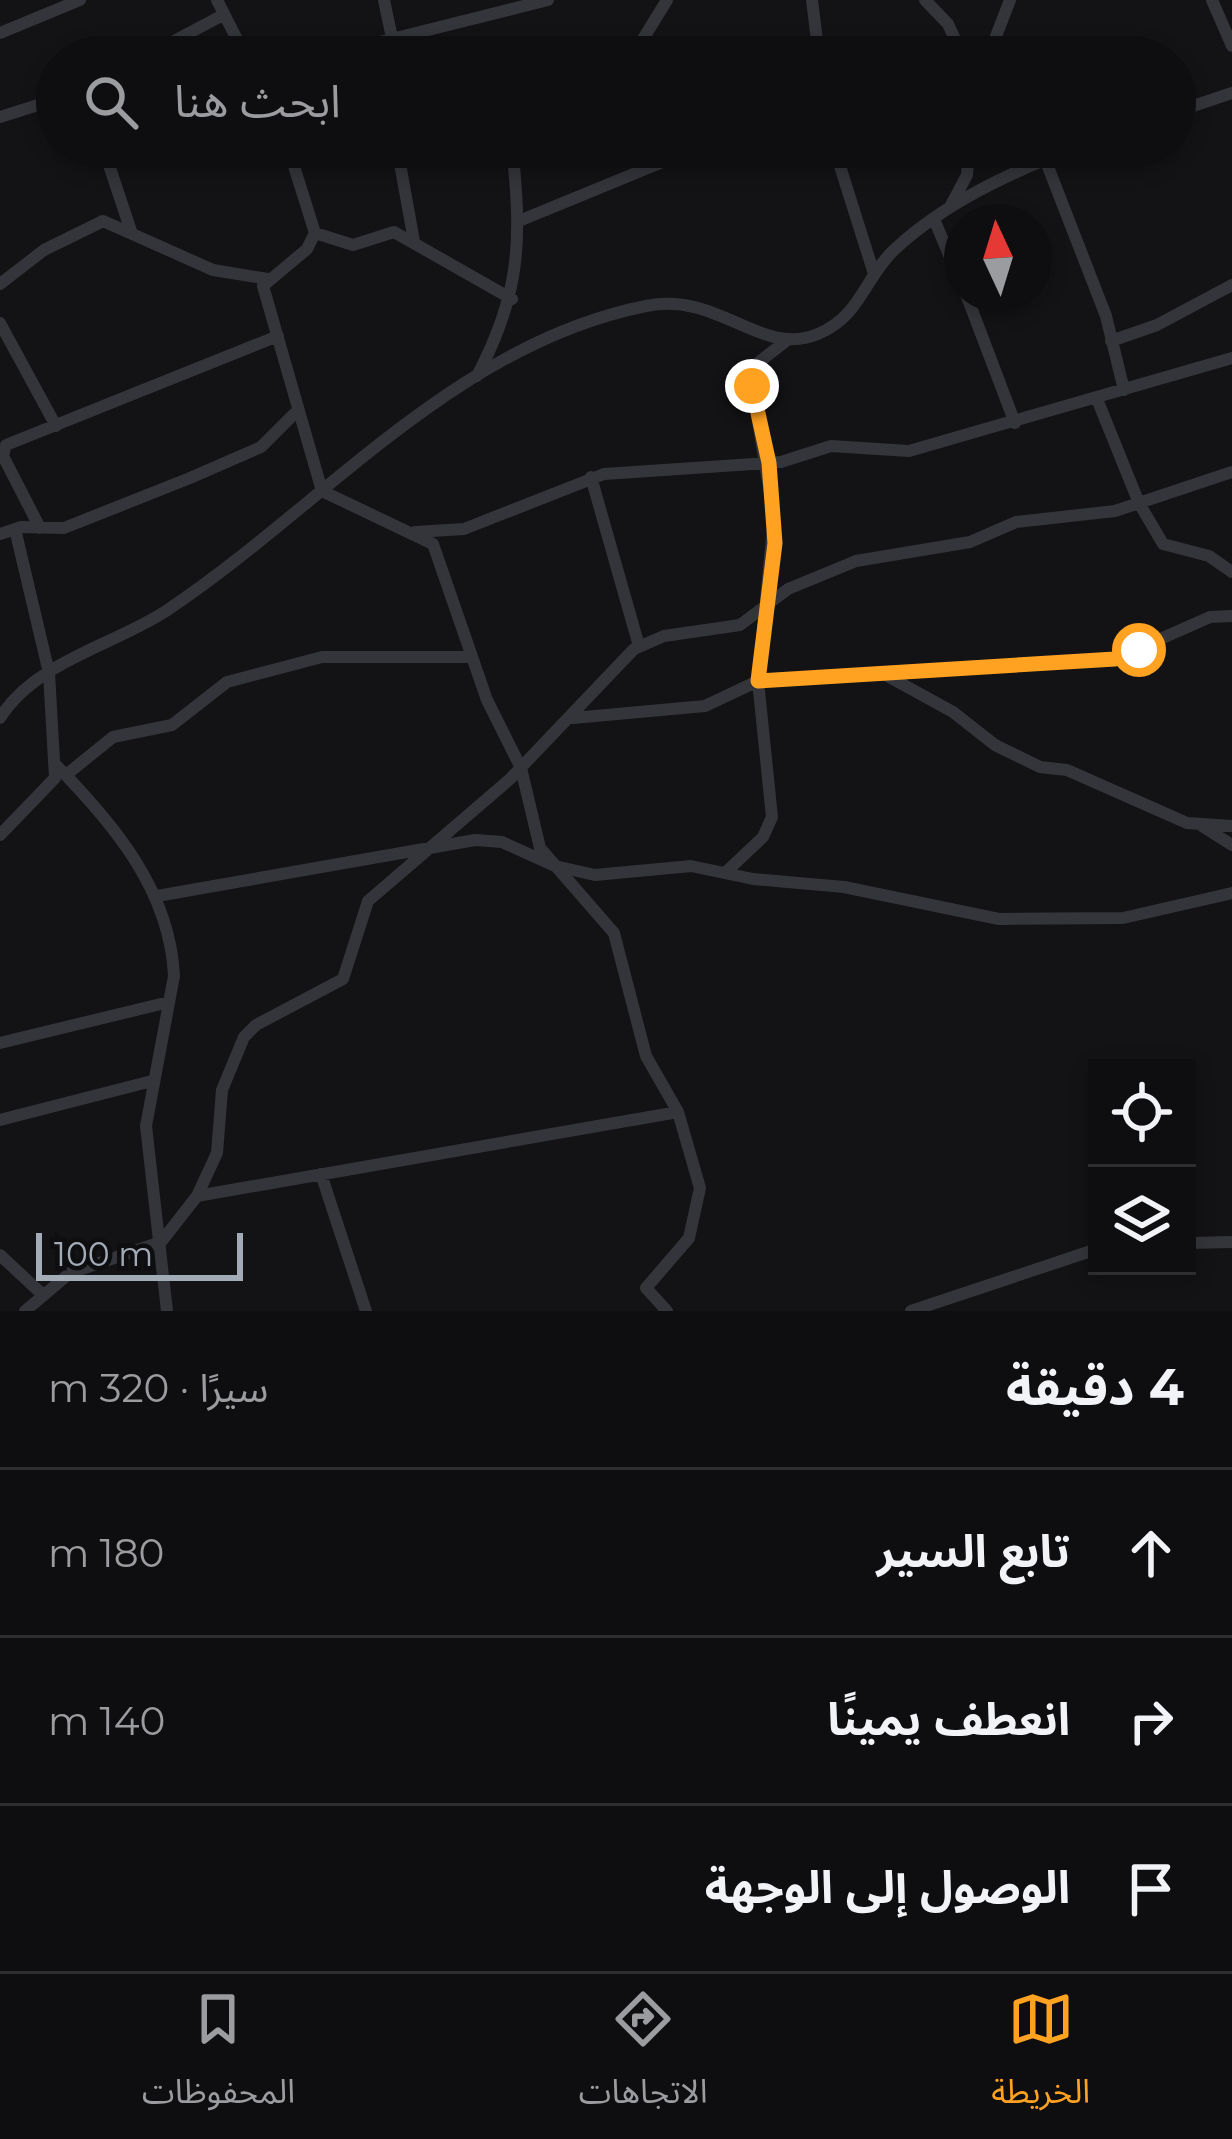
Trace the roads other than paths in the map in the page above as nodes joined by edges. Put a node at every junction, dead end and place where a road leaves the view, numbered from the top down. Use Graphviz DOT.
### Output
graph roads {
  1 [pos="80,0"];
  2 [pos="217,0"];
  3 [pos="384,0"];
  4 [pos="548,0"];
  5 [pos="667,0"];
  6 [pos="812,0"];
  7 [pos="925,0"];
  8 [pos="1010,0"];
  9 [pos="1212,0"];
  10 [pos="223,15"];
  11 [pos="0,33"];
  12 [pos="184,36"];
  13 [pos="234,36"];
  14 [pos="391,36"];
  15 [pos="401,36"];
  16 [pos="645,36"];
  17 [pos="816,36"];
  18 [pos="953,36"];
  19 [pos="996,36"];
  20 [pos="1232,46"];
  21 [pos="1232,93"];
  22 [pos="1196,105"];
  23 [pos="36,106"];
  24 [pos="0,117"];
  25 [pos="111,168"];
  26 [pos="296,168"];
  27 [pos="401,168"];
  28 [pos="514,168"];
  29 [pos="648,168"];
  30 [pos="841,168"];
  31 [pos="968,168"];
  32 [pos="1027,168"];
  33 [pos="1048,168"];
  34 [pos="952,204"];
  35 [pos="956,204"];
  36 [pos="944,212"];
  37 [pos="934,219"];
  38 [pos="519,221"];
  39 [pos="315,233"];
  40 [pos="132,234"];
  41 [pos="414,241"];
  42 [pos="944,243"];
  43 [pos="874,274"];
  44 [pos="268,279"];
  45 [pos="0,284"];
  46 [pos="1232,285"];
  47 [pos="512,299"];
  48 [pos="972,312"];
  49 [pos="0,323"];
  50 [pos="278,336"];
  51 [pos="786,340"];
  52 [pos="1112,341"];
  53 [pos="1232,358"];
  54 [pos="476,377"];
  55 [pos="1124,390"];
  56 [pos="1097,399"];
  57 [pos="295,413"];
  58 [pos="1015,422"];
  59 [pos="56,425"];
  60 [pos="769,463"];
  61 [pos="1232,472"];
  62 [pos="591,477"];
  63 [pos="322,490"];
  64 [pos="1139,503"];
  65 [pos="40,528"];
  66 [pos="15,529"];
  67 [pos="414,532"];
  68 [pos="0,533"];
  69 [pos="1232,572"];
  70 [pos="765,605"];
  71 [pos="1232,616"];
  72 [pos="639,646"];
  73 [pos="470,657"];
  74 [pos="49,673"];
  75 [pos="881,673"];
  76 [pos="758,681"];
  77 [pos="0,718"];
  78 [pos="572,718"];
  79 [pos="55,764"];
  80 [pos="521,768"];
  81 [pos="66,775"];
  82 [pos="1201,825"];
  83 [pos="1232,826"];
  84 [pos="0,835"];
  85 [pos="1232,845"];
  86 [pos="431,851"];
  87 [pos="555,866"];
  88 [pos="726,872"];
  89 [pos="1232,893"];
  90 [pos="157,896"];
  91 [pos="169,1002"];
  92 [pos="0,1043"];
  93 [pos="152,1082"];
  94 [pos="678,1112"];
  95 [pos="0,1120"];
  96 [pos="321,1174"];
  97 [pos="197,1196"];
  98 [pos="1232,1241"];
  99 [pos="160,1242"];
  100 [pos="1196,1243"];
  101 [pos="1088,1252"];
  102 [pos="0,1255"];
  103 [pos="43,1295"];
  104 [pos="26,1311"];
  105 [pos="167,1311"];
  106 [pos="366,1311"];
  107 [pos="667,1311"];
  108 [pos="911,1311"];
  1 -- 11 [label="street"];
  2 -- 10 [label="street"];
  3 -- 14 [label="street"];
  4 -- 15 [label="street"];
  5 -- 16 [label="street"];
  6 -- 17 [label="street"];
  7 -- 18 [label="street"];
  8 -- 19 [label="street"];
  9 -- 20 [label="street"];
  10 -- 12 [label="street"];
  10 -- 13 [label="street"];
  21 -- 22 [label="street"];
  23 -- 24 [label="street"];
  25 -- 40 [label="street"];
  26 -- 39 [label="street"];
  27 -- 41 [label="street"];
  28 -- 38 [label="street"];
  29 -- 38 [label="street"];
  30 -- 43 [label="street"];
  31 -- 34 [label="street"];
  32 -- 35 [label="street"];
  33 -- 52 [label="street"];
  36 -- 37 [label="street"];
  37 -- 42 [label="street"];
  37 -- 43 [label="street"];
  38 -- 47 [label="street"];
  39 -- 41 [label="street"];
  39 -- 44 [label="street"];
  40 -- 44 [label="street"];
  40 -- 45 [label="street"];
  41 -- 47 [label="street"];
  43 -- 51 [label="street"];
  44 -- 50 [label="street"];
  46 -- 52 [label="street"];
  47 -- 54 [label="street"];
  48 -- 58 [label="street"];
  49 -- 59 [label="street"];
  50 -- 57 [label="street"];
  50 -- 59 [label="street"];
  51 -- 54 [label="street"];
  51 -- 60 [label="street"];
  52 -- 55 [label="street"];
  53 -- 55 [label="street"];
  54 -- 63 [label="street"];
  55 -- 56 [label="street"];
  56 -- 58 [label="street"];
  56 -- 64 [label="street"];
  57 -- 63 [label="street"];
  57 -- 65 [label="street"];
  58 -- 60 [label="street"];
  59 -- 65 [label="street"];
  60 -- 62 [label="street"];
  60 -- 70 [label="street"];
  61 -- 64 [label="street"];
  62 -- 67 [label="street"];
  62 -- 72 [label="street"];
  63 -- 67 [label="street"];
  63 -- 74 [label="street"];
  64 -- 69 [label="street"];
  64 -- 70 [label="street"];
  65 -- 66 [label="street"];
  66 -- 68 [label="street"];
  66 -- 74 [label="street"];
  67 -- 73 [label="street"];
  70 -- 72 [label="street"];
  70 -- 76 [label="street"];
  71 -- 75 [label="street"];
  72 -- 78 [label="street"];
  73 -- 80 [label="street"];
  73 -- 81 [label="street"];
  74 -- 77 [label="street"];
  74 -- 79 [label="street"];
  75 -- 76 [label="street"];
  75 -- 82 [label="street"];
  76 -- 78 [label="street"];
  76 -- 88 [label="street"];
  78 -- 80 [label="street"];
  79 -- 81 [label="street"];
  79 -- 84 [label="street"];
  80 -- 86 [label="street"];
  80 -- 87 [label="street"];
  81 -- 90 [label="street"];
  82 -- 83 [label="street"];
  82 -- 85 [label="street"];
  86 -- 87 [label="street"];
  86 -- 90 [label="street"];
  86 -- 97 [label="street"];
  87 -- 88 [label="street"];
  87 -- 94 [label="street"];
  88 -- 89 [label="street"];
  90 -- 91 [label="street"];
  91 -- 92 [label="street"];
  91 -- 93 [label="street"];
  93 -- 95 [label="street"];
  93 -- 99 [label="street"];
  94 -- 96 [label="street"];
  94 -- 107 [label="street"];
  96 -- 97 [label="street"];
  96 -- 106 [label="street"];
  97 -- 99 [label="street"];
  98 -- 100 [label="street"];
  99 -- 103 [label="street"];
  99 -- 105 [label="street"];
  101 -- 108 [label="street"];
  102 -- 103 [label="street"];
  103 -- 104 [label="street"];
}
